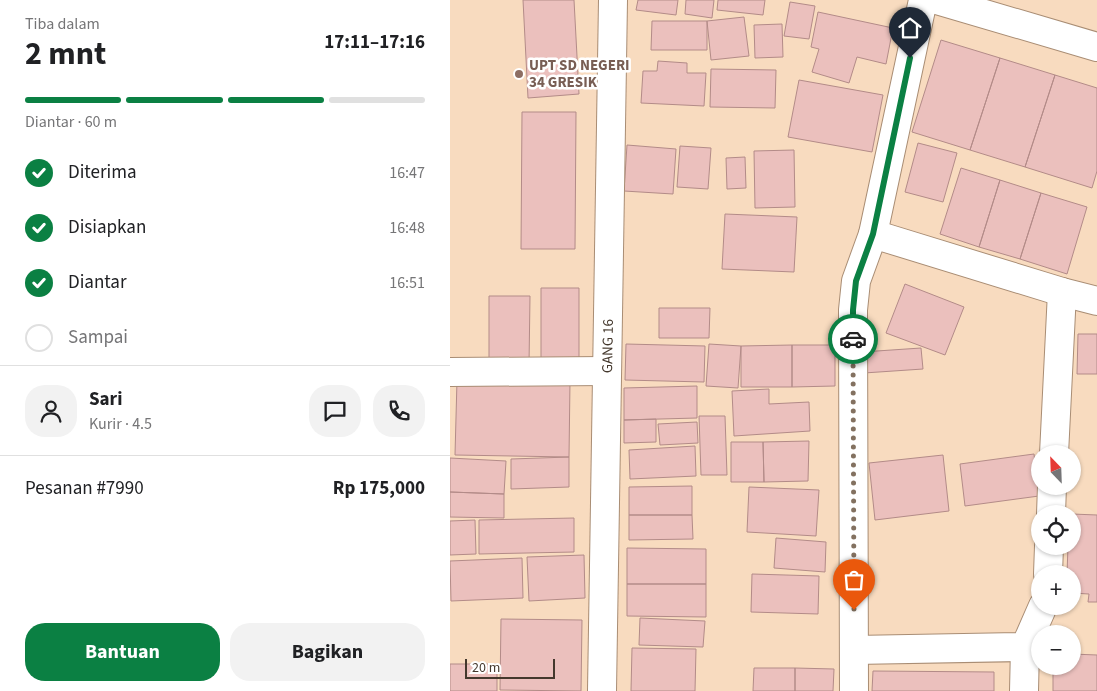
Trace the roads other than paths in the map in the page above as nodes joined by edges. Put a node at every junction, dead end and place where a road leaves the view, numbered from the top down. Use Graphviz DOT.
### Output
graph roads {
  1 [pos="612,0"];
  2 [pos="923,0"];
  3 [pos="937,0"];
  4 [pos="1097,47"];
  5 [pos="873,234"];
  6 [pos="1062,292"];
  7 [pos="1097,301"];
  8 [pos="450,372"];
  9 [pos="607,372"];
  10 [pos="1054,445"];
  11 [pos="1039,615"];
  12 [pos="1025,647"];
  13 [pos="854,650"];
  14 [pos="602,691"];
  15 [pos="854,691"];
  16 [pos="1024,691"];
  1 -- 9 [label="street, GANG 16"];
  2 -- 5 [label="street"];
  3 -- 4 [label="street"];
  5 -- 6 [label="street"];
  5 -- 13 [label="street"];
  6 -- 7 [label="street"];
  6 -- 10 [label="street"];
  8 -- 9 [label="street"];
  9 -- 14 [label="street, GANG 16"];
  11 -- 12 [label="street"];
  12 -- 13 [label="street"];
  12 -- 16 [label="street"];
  13 -- 15 [label="street"];
}
